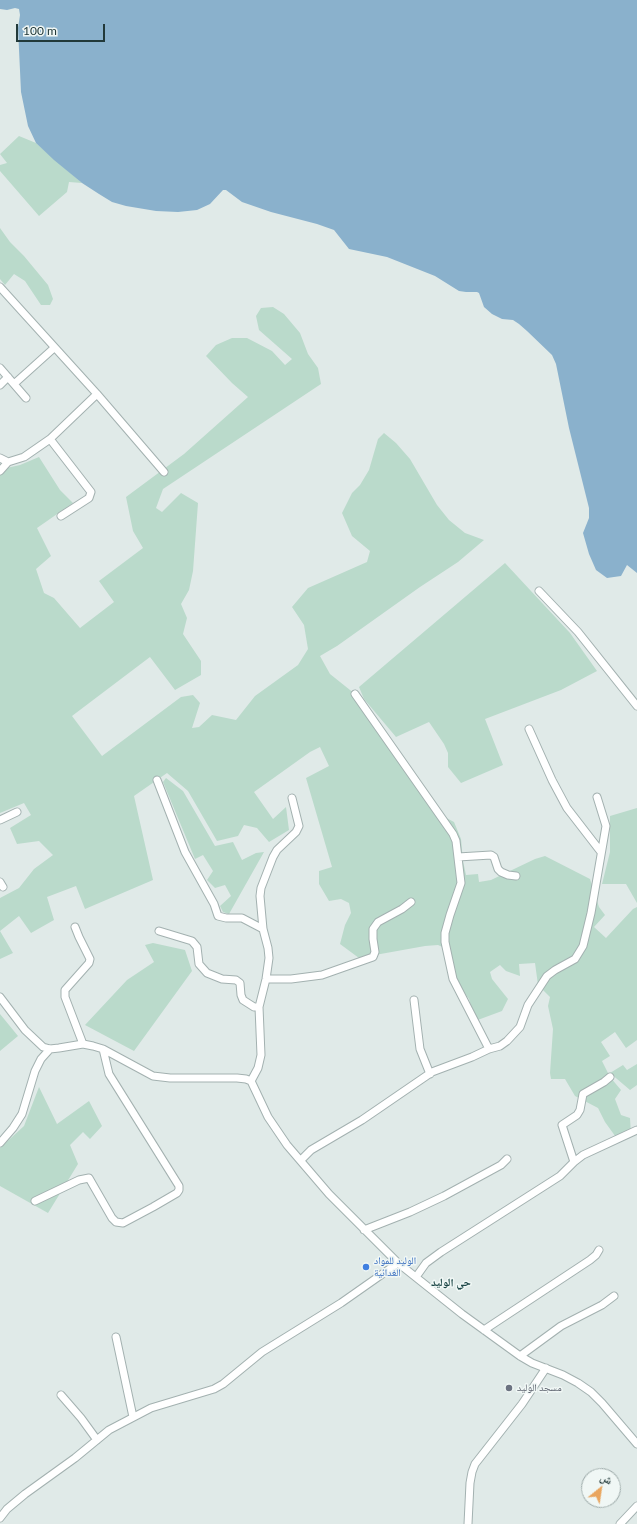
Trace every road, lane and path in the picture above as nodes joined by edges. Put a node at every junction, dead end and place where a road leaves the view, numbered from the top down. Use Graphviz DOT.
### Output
graph roads {
  1 [pos="0,286"];
  2 [pos="54,348"];
  3 [pos="0,368"];
  4 [pos="8,377"];
  5 [pos="14,384"];
  6 [pos="0,385"];
  7 [pos="97,394"];
  8 [pos="26,398"];
  9 [pos="50,439"];
  10 [pos="0,458"];
  11 [pos="8,462"];
  12 [pos="0,471"];
  13 [pos="164,472"];
  14 [pos="61,516"];
  15 [pos="539,591"];
  16 [pos="355,694"];
  17 [pos="637,706"];
  18 [pos="529,729"];
  19 [pos="157,780"];
  20 [pos="597,797"];
  21 [pos="292,798"];
  22 [pos="17,812"];
  23 [pos="0,820"];
  24 [pos="601,852"];
  25 [pos="458,857"];
  26 [pos="516,876"];
  27 [pos="411,902"];
  28 [pos="75,927"];
  29 [pos="263,929"];
  30 [pos="159,931"];
  31 [pos="266,979"];
  32 [pos="0,997"];
  33 [pos="414,1000"];
  34 [pos="259,1007"];
  35 [pos="83,1044"];
  36 [pos="50,1049"];
  37 [pos="103,1049"];
  38 [pos="489,1049"];
  39 [pos="430,1074"];
  40 [pos="610,1077"];
  41 [pos="251,1081"];
  42 [pos="637,1130"];
  43 [pos="0,1143"];
  44 [pos="507,1159"];
  45 [pos="301,1160"];
  46 [pos="574,1162"];
  47 [pos="35,1201"];
  48 [pos="364,1230"];
  49 [pos="599,1250"];
  50 [pos="398,1263"];
  51 [pos="416,1277"];
  52 [pos="614,1296"];
  53 [pos="484,1330"];
  54 [pos="116,1337"];
  55 [pos="520,1356"];
  56 [pos="546,1368"];
  57 [pos="61,1395"];
  58 [pos="133,1417"];
  59 [pos="97,1440"];
  60 [pos="637,1444"];
  61 [pos="637,1506"];
  62 [pos="0,1518"];
  63 [pos="468,1524"];
  64 [pos="620,1524"];
  1 -- 2 [label="street"];
  2 -- 5 [label="street"];
  2 -- 7 [label="street"];
  3 -- 4 [label="street"];
  4 -- 5 [label="street"];
  4 -- 6 [label="street"];
  5 -- 8 [label="street"];
  7 -- 9 [label="street"];
  7 -- 13 [label="street"];
  9 -- 11 [label="street"];
  9 -- 14 [label="street"];
  10 -- 11 [label="street"];
  11 -- 12 [label="street"];
  15 -- 17 [label="street"];
  16 -- 25 [label="street"];
  18 -- 24 [label="street"];
  19 -- 29 [label="street"];
  20 -- 24 [label="street"];
  21 -- 29 [label="street"];
  22 -- 23 [label="street"];
  24 -- 38 [label="street"];
  25 -- 26 [label="street"];
  25 -- 38 [label="street"];
  27 -- 31 [label="street"];
  28 -- 35 [label="street"];
  29 -- 31 [label="street"];
  30 -- 34 [label="street"];
  31 -- 34 [label="street"];
  32 -- 36 [label="street"];
  33 -- 39 [label="street"];
  34 -- 41 [label="street"];
  35 -- 36 [label="street"];
  35 -- 37 [label="street"];
  36 -- 43 [label="street"];
  37 -- 41 [label="street"];
  37 -- 47 [label="street"];
  38 -- 39 [label="street"];
  39 -- 45 [label="street"];
  40 -- 46 [label="street"];
  41 -- 45 [label="street"];
  42 -- 46 [label="street"];
  44 -- 48 [label="street"];
  45 -- 48 [label="street"];
  46 -- 51 [label="street"];
  48 -- 50 [label="street"];
  49 -- 53 [label="street"];
  50 -- 51 [label="street"];
  50 -- 58 [label="street"];
  51 -- 53 [label="street"];
  52 -- 55 [label="street"];
  53 -- 55 [label="street"];
  54 -- 58 [label="street"];
  55 -- 56 [label="street"];
  56 -- 60 [label="street"];
  56 -- 63 [label="street"];
  57 -- 59 [label="street"];
  58 -- 59 [label="street"];
  59 -- 62 [label="street"];
  61 -- 64 [label="street"];
}
